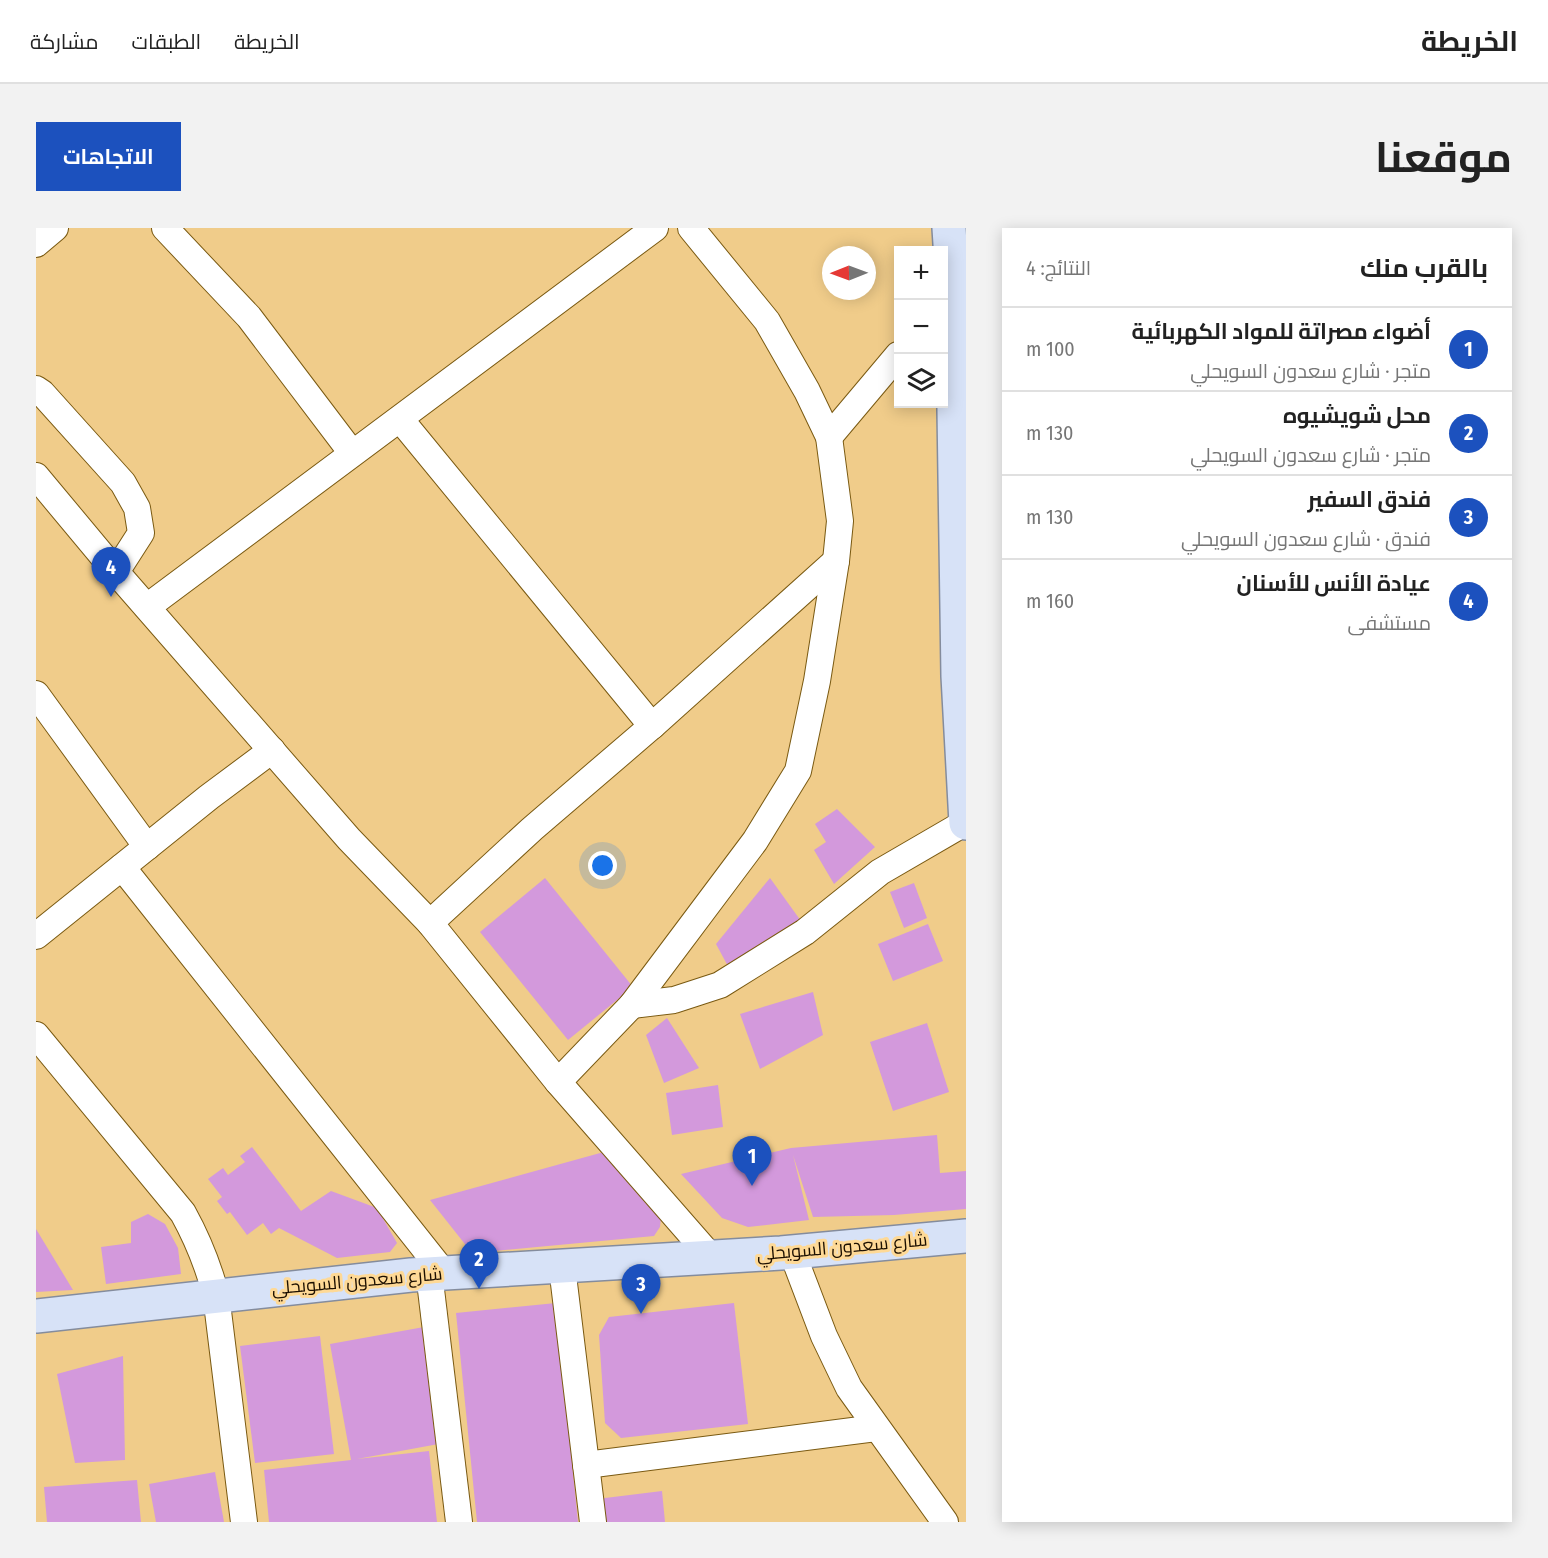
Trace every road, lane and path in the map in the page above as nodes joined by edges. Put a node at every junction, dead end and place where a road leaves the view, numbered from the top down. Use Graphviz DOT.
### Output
graph roads {
  1 [pos="55,228"];
  2 [pos="165,228"];
  3 [pos="655,228"];
  4 [pos="691,228"];
  5 [pos="949,228"];
  6 [pos="36,244"];
  7 [pos="948,282"];
  8 [pos="894,360"];
  9 [pos="36,389"];
  10 [pos="400,419"];
  11 [pos="829,437"];
  12 [pos="352,453"];
  13 [pos="36,476"];
  14 [pos="836,561"];
  15 [pos="116,573"];
  16 [pos="147,606"];
  17 [pos="36,694"];
  18 [pos="652,726"];
  19 [pos="272,750"];
  20 [pos="966,823"];
  21 [pos="147,847"];
  22 [pos="122,867"];
  23 [pos="430,923"];
  24 [pos="36,936"];
  25 [pos="632,1005"];
  26 [pos="38,1042"];
  27 [pos="558,1082"];
  28 [pos="966,1236"];
  29 [pos="792,1252"];
  30 [pos="711,1257"];
  31 [pos="562,1266"];
  32 [pos="436,1273"];
  33 [pos="216,1295"];
  34 [pos="36,1316"];
  35 [pos="876,1428"];
  36 [pos="586,1465"];
  37 [pos="244,1522"];
  38 [pos="459,1522"];
  39 [pos="593,1522"];
  40 [pos="945,1522"];
  1 -- 6 [label="street"];
  2 -- 12 [label="street"];
  3 -- 10 [label="street"];
  4 -- 11 [label="street"];
  5 -- 7 [label="main road"];
  7 -- 20 [label="main road"];
  8 -- 11 [label="street"];
  9 -- 15 [label="street"];
  10 -- 12 [label="street"];
  10 -- 18 [label="street"];
  11 -- 14 [label="street"];
  12 -- 16 [label="street"];
  13 -- 15 [label="street"];
  14 -- 18 [label="street"];
  14 -- 25 [label="street"];
  15 -- 16 [label="street"];
  16 -- 19 [label="street"];
  17 -- 21 [label="street"];
  18 -- 23 [label="street"];
  19 -- 21 [label="street"];
  19 -- 23 [label="street"];
  20 -- 25 [label="street"];
  21 -- 22 [label="street"];
  22 -- 24 [label="street"];
  22 -- 32 [label="street"];
  23 -- 27 [label="street"];
  25 -- 27 [label="street"];
  26 -- 33 [label="street"];
  27 -- 30 [label="street"];
  28 -- 29 [label="main road, شارع سعدون السويحلي"];
  29 -- 30 [label="main road, شارع سعدون السويحلي"];
  29 -- 35 [label="street"];
  30 -- 31 [label="main road, شارع سعدون السويحلي"];
  31 -- 32 [label="main road, شارع سعدون السويحلي"];
  31 -- 36 [label="street"];
  32 -- 33 [label="main road, شارع سعدون السويحلي"];
  32 -- 38 [label="street"];
  33 -- 34 [label="main road, شارع سعدون السويحلي"];
  33 -- 37 [label="street"];
  35 -- 36 [label="street"];
  35 -- 40 [label="street"];
  36 -- 39 [label="street"];
}
